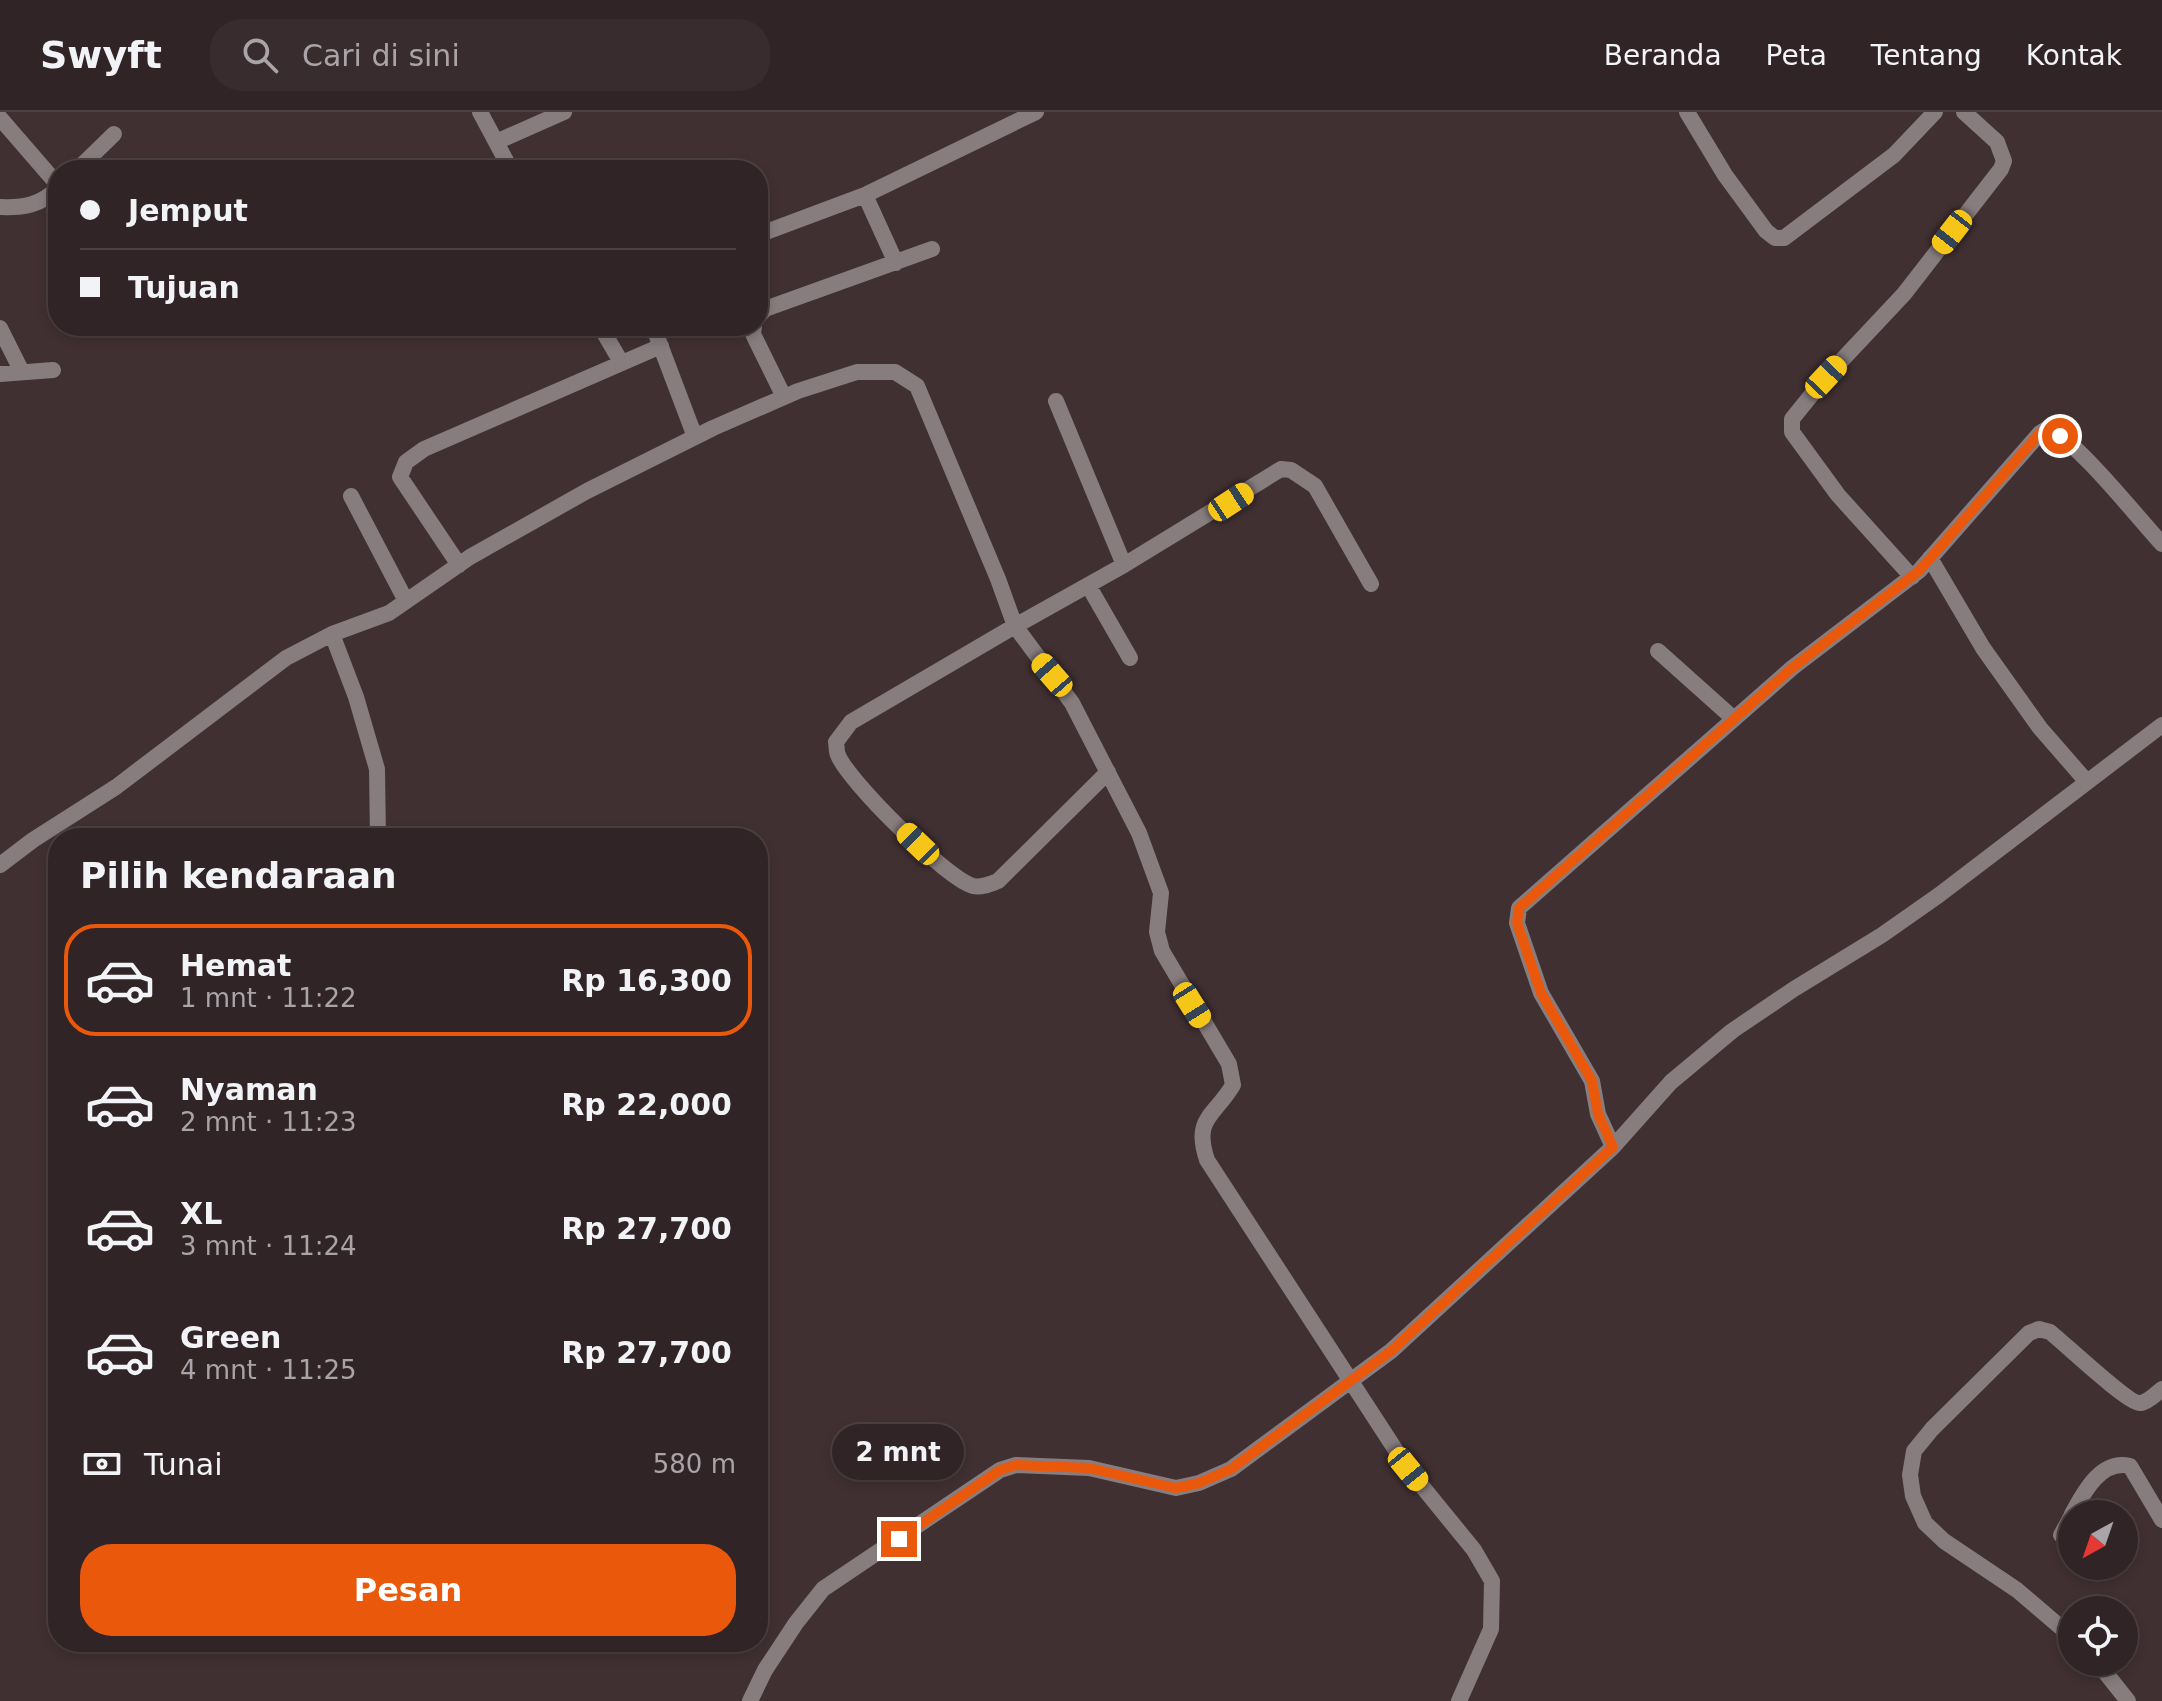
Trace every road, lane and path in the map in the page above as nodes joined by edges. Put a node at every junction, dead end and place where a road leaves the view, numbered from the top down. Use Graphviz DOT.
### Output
graph roads {
  1 [pos="480,112"];
  2 [pos="564,112"];
  3 [pos="1036,112"];
  4 [pos="1687,112"];
  5 [pos="1935,112"];
  6 [pos="1964,112"];
  7 [pos="0,118"];
  8 [pos="114,134"];
  9 [pos="496,142"];
  10 [pos="87,160"];
  11 [pos="506,160"];
  12 [pos="48,174"];
  13 [pos="48,195"];
  14 [pos="865,195"];
  15 [pos="0,207"];
  16 [pos="768,231"];
  17 [pos="932,249"];
  18 [pos="896,263"];
  19 [pos="768,308"];
  20 [pos="0,328"];
  21 [pos="606,336"];
  22 [pos="657,336"];
  23 [pos="754,336"];
  24 [pos="661,346"];
  25 [pos="621,362"];
  26 [pos="53,370"];
  27 [pos="22,372"];
  28 [pos="0,374"];
  29 [pos="784,397"];
  30 [pos="1056,401"];
  31 [pos="695,437"];
  32 [pos="351,496"];
  33 [pos="2162,544"];
  34 [pos="1930,558"];
  35 [pos="459,565"];
  36 [pos="1124,565"];
  37 [pos="1912,577"];
  38 [pos="1371,584"];
  39 [pos="1088,585"];
  40 [pos="406,601"];
  41 [pos="1015,626"];
  42 [pos="332,634"];
  43 [pos="1658,651"];
  44 [pos="1130,658"];
  45 [pos="1734,719"];
  46 [pos="2162,725"];
  47 [pos="1108,772"];
  48 [pos="2087,782"];
  49 [pos="52,828"];
  50 [pos="378,828"];
  51 [pos="48,830"];
  52 [pos="0,865"];
  53 [pos="1613,1147"];
  54 [pos="1351,1381"];
  55 [pos="2162,1389"];
  56 [pos="2079,1500"];
  57 [pos="2162,1520"];
  58 [pos="2058,1625"];
  59 [pos="2108,1676"];
  60 [pos="750,1701"];
  61 [pos="1459,1701"];
  62 [pos="2128,1701"];
  1 -- 9 [label="street"];
  2 -- 9 [label="street"];
  3 -- 14 [label="street"];
  4 -- 5 [label="street"];
  6 -- 37 [label="street"];
  7 -- 12 [label="street"];
  8 -- 10 [label="street"];
  9 -- 11 [label="street"];
  13 -- 15 [label="street"];
  14 -- 16 [label="street"];
  14 -- 18 [label="street"];
  17 -- 18 [label="street"];
  18 -- 19 [label="street"];
  20 -- 27 [label="street"];
  21 -- 25 [label="street"];
  22 -- 24 [label="street"];
  23 -- 29 [label="street"];
  24 -- 25 [label="street"];
  24 -- 31 [label="street"];
  25 -- 35 [label="street"];
  26 -- 27 [label="street"];
  27 -- 28 [label="street"];
  29 -- 31 [label="street"];
  29 -- 41 [label="street"];
  30 -- 36 [label="street"];
  31 -- 35 [label="street"];
  32 -- 40 [label="street"];
  33 -- 34 [label="street"];
  34 -- 37 [label="street"];
  34 -- 48 [label="street"];
  35 -- 40 [label="street"];
  36 -- 38 [label="street"];
  36 -- 39 [label="street"];
  37 -- 45 [label="street"];
  39 -- 41 [label="street"];
  39 -- 44 [label="street"];
  40 -- 42 [label="street"];
  41 -- 47 [label="street"];
  41 -- 47 [label="street"];
  42 -- 49 [label="street"];
  42 -- 50 [label="street"];
  43 -- 45 [label="street"];
  45 -- 53 [label="street"];
  46 -- 48 [label="street"];
  47 -- 54 [label="street"];
  48 -- 53 [label="street"];
  51 -- 52 [label="street"];
  53 -- 54 [label="street"];
  54 -- 60 [label="street"];
  54 -- 61 [label="street"];
  55 -- 58 [label="street"];
  56 -- 57 [label="street"];
  59 -- 62 [label="street"];
}
